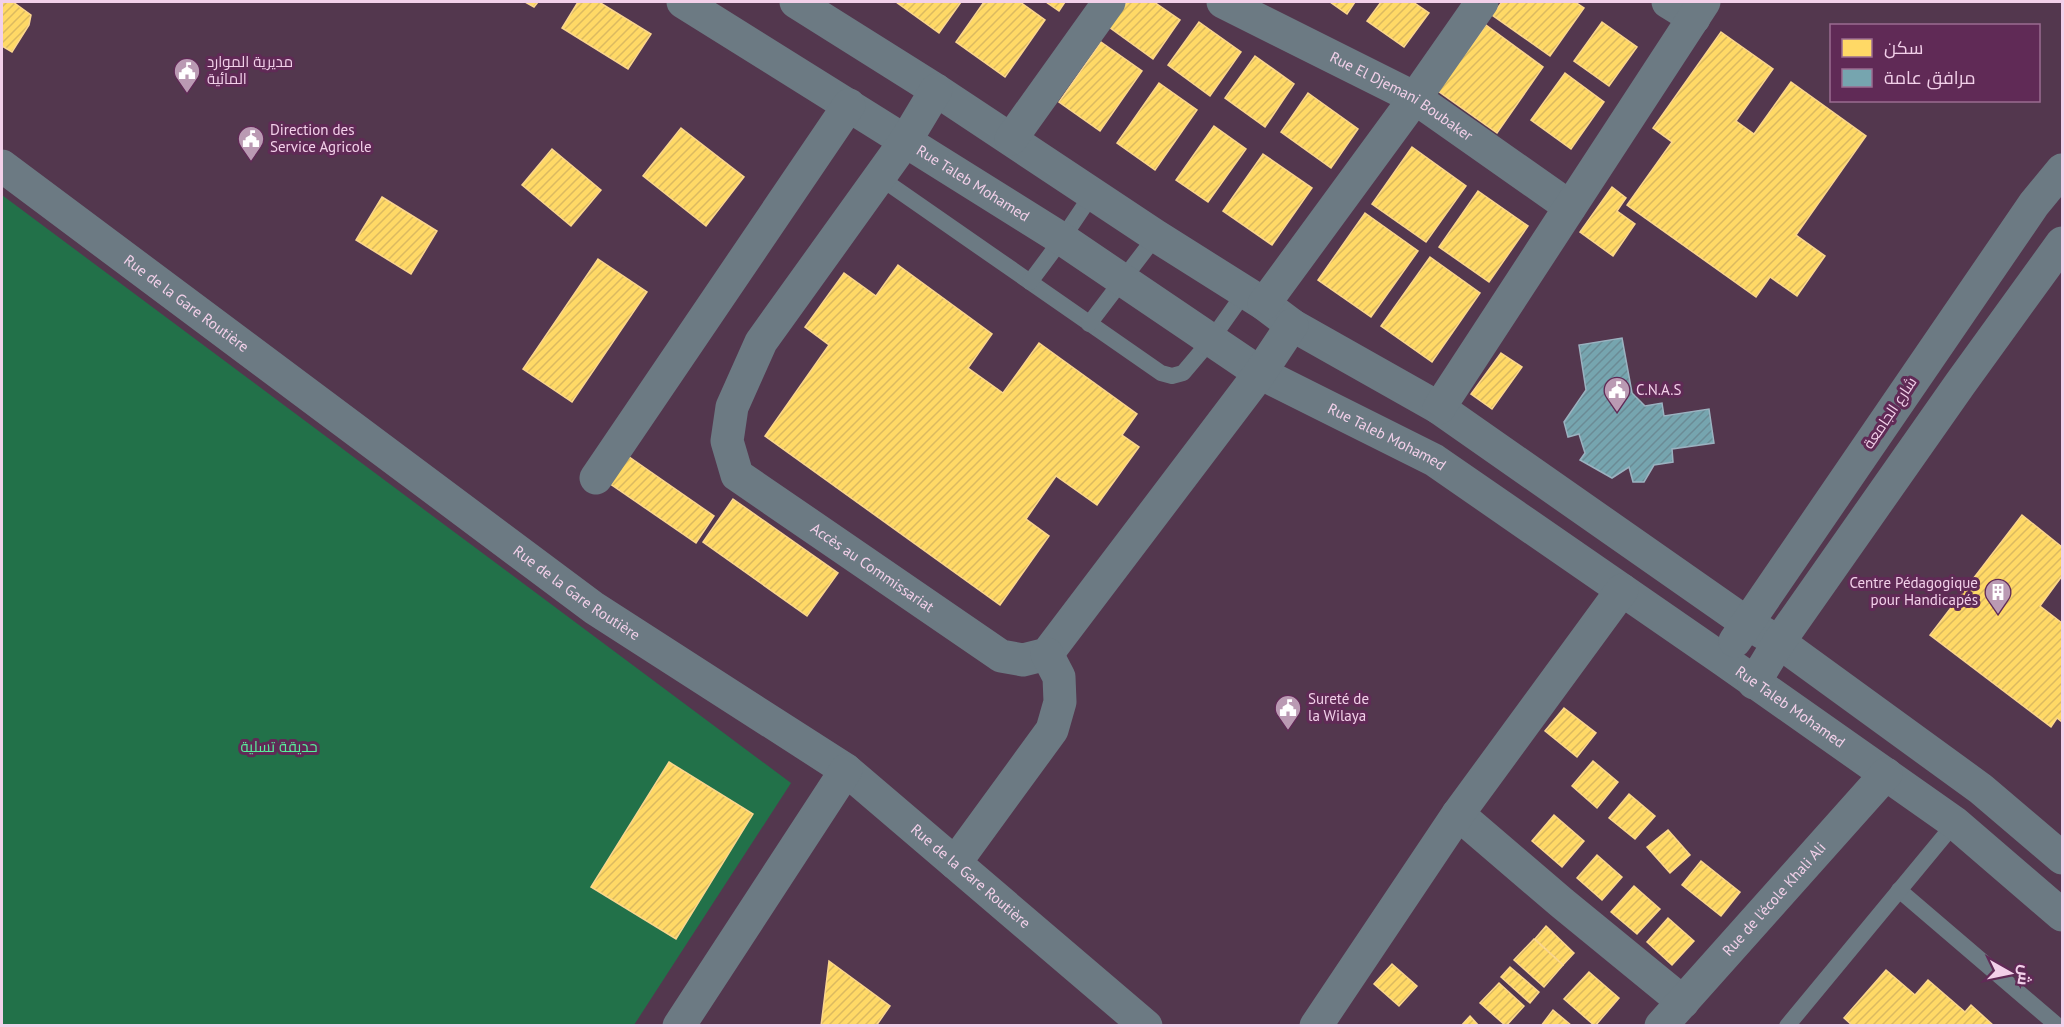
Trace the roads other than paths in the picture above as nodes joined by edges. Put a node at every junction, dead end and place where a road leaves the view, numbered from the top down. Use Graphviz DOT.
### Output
graph roads {
  1 [pos="796,2"];
  2 [pos="1109,2"];
  3 [pos="1223,2"];
  4 [pos="1482,2"];
  5 [pos="700,6"];
  6 [pos="1689,7"];
  7 [pos="936,90"];
  8 [pos="1415,98"];
  9 [pos="849,105"];
  10 [pos="1011,139"];
  11 [pos="906,140"];
  12 [pos="2,166"];
  13 [pos="2062,170"];
  14 [pos="879,177"];
  15 [pos="1093,193"];
  16 [pos="1570,207"];
  17 [pos="1156,236"];
  18 [pos="1062,239"];
  19 [pos="2062,243"];
  20 [pos="1122,279"];
  21 [pos="1030,282"];
  22 [pos="1254,298"];
  23 [pos="1089,324"];
  24 [pos="1292,325"];
  25 [pos="1211,340"];
  26 [pos="1260,373"];
  27 [pos="1439,408"];
  28 [pos="596,478"];
  29 [pos="1622,590"];
  30 [pos="1748,624"];
  31 [pos="1779,642"];
  32 [pos="1047,654"];
  33 [pos="1722,659"];
  34 [pos="1754,683"];
  35 [pos="846,770"];
  36 [pos="1886,774"];
  37 [pos="1981,789"];
  38 [pos="1458,814"];
  39 [pos="1955,823"];
  40 [pos="2060,850"];
  41 [pos="955,863"];
  42 [pos="1899,890"];
  43 [pos="2062,915"];
  44 [pos="1672,1014"];
  45 [pos="679,1026"];
  46 [pos="1146,1026"];
  47 [pos="1317,1026"];
  48 [pos="1787,1026"];
  49 [pos="2058,1026"];
  1 -- 7 [label="street"];
  2 -- 10 [label="street"];
  3 -- 8 [label="street, Rue El Djemani Boubaker"];
  4 -- 8 [label="street"];
  5 -- 9 [label="street, Rue Taleb Mohamed"];
  6 -- 16 [label="street"];
  7 -- 10 [label="street"];
  7 -- 11 [label="street, Accès au Commissariat"];
  8 -- 16 [label="street, Rue El Djemani Boubaker"];
  8 -- 22 [label="street"];
  9 -- 11 [label="street, Rue Taleb Mohamed"];
  9 -- 28 [label="street"];
  10 -- 15 [label="street"];
  11 -- 14 [label="street, Accès au Commissariat"];
  11 -- 18 [label="street, Rue Taleb Mohamed"];
  12 -- 35 [label="street, Rue de la Gare Routière"];
  13 -- 30 [label="street, شارع الجامعة"];
  14 -- 21 [label="lane"];
  14 -- 32 [label="street, Accès au Commissariat"];
  15 -- 17 [label="street"];
  15 -- 18 [label="lane"];
  16 -- 27 [label="street"];
  17 -- 20 [label="lane"];
  17 -- 22 [label="street"];
  18 -- 20 [label="street, Rue Taleb Mohamed"];
  18 -- 21 [label="lane"];
  19 -- 31 [label="street"];
  20 -- 23 [label="lane"];
  20 -- 25 [label="street, Rue Taleb Mohamed"];
  21 -- 23 [label="lane"];
  22 -- 24 [label="street"];
  22 -- 25 [label="lane"];
  23 -- 25 [label="lane"];
  24 -- 26 [label="street"];
  24 -- 27 [label="street"];
  25 -- 26 [label="street, Rue Taleb Mohamed"];
  26 -- 29 [label="street, Rue Taleb Mohamed"];
  26 -- 32 [label="street"];
  27 -- 30 [label="street"];
  29 -- 33 [label="street, Rue Taleb Mohamed"];
  29 -- 38 [label="street"];
  30 -- 31 [label="street"];
  30 -- 33 [label="street, شارع الجامعة"];
  31 -- 34 [label="street"];
  31 -- 37 [label="street"];
  32 -- 41 [label="street"];
  33 -- 34 [label="street, Rue Taleb Mohamed"];
  34 -- 36 [label="street, Rue Taleb Mohamed"];
  35 -- 41 [label="street, Rue de la Gare Routière"];
  35 -- 45 [label="street"];
  36 -- 39 [label="street, Rue Taleb Mohamed"];
  36 -- 44 [label="street, Rue de l'école Khali Ali"];
  37 -- 39 [label="street"];
  37 -- 40 [label="street"];
  38 -- 44 [label="street"];
  38 -- 47 [label="street"];
  39 -- 42 [label="lane"];
  39 -- 43 [label="street, Rue Taleb Mohamed"];
  41 -- 46 [label="street, Rue de la Gare Routière"];
  42 -- 48 [label="lane"];
  42 -- 49 [label="lane"];
}
